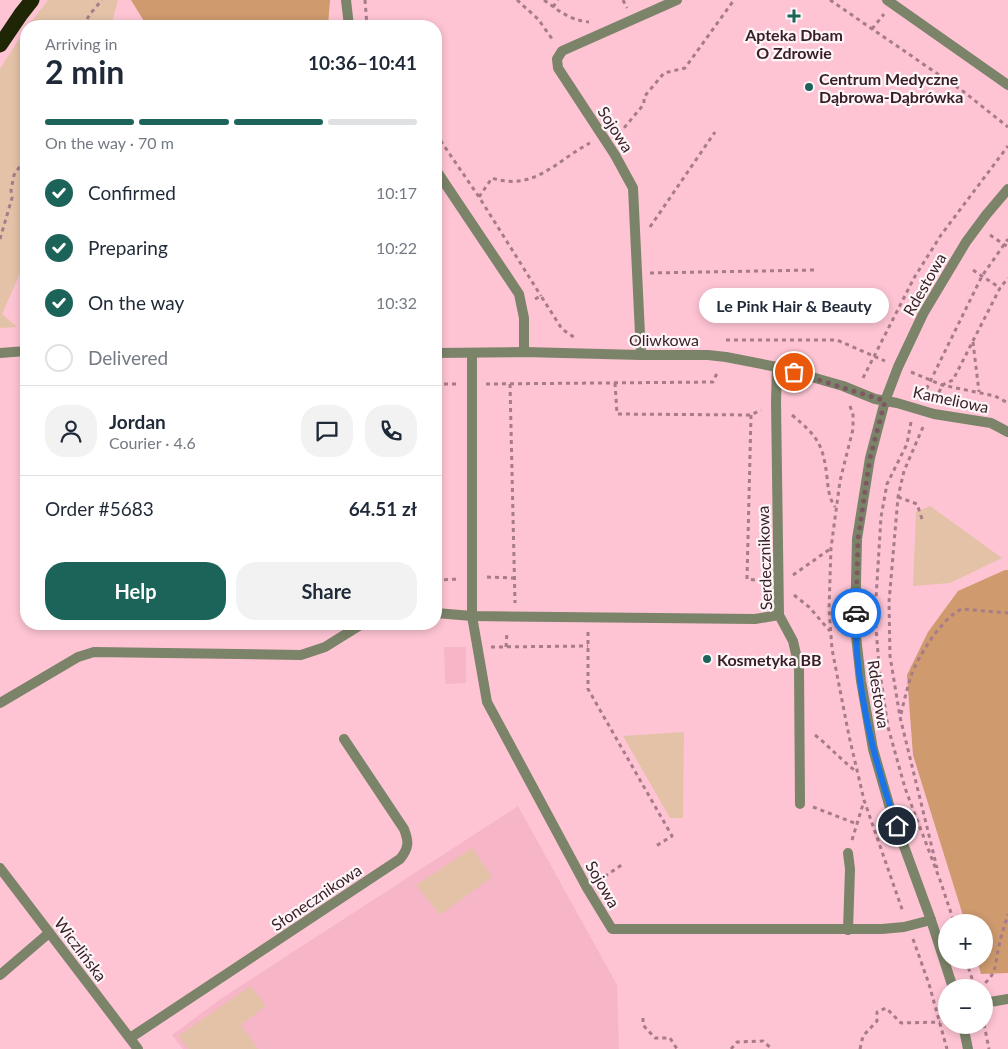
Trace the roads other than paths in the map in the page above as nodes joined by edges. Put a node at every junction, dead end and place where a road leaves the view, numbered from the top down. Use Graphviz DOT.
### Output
graph roads {
  1 [pos="32,0"];
  2 [pos="346,0"];
  3 [pos="676,0"];
  4 [pos="887,0"];
  5 [pos="348,20"];
  6 [pos="0,45"];
  7 [pos="1008,85"];
  8 [pos="442,179"];
  9 [pos="1008,189"];
  10 [pos="20,351"];
  11 [pos="0,352"];
  12 [pos="524,352"];
  13 [pos="442,353"];
  14 [pos="472,353"];
  15 [pos="642,355"];
  16 [pos="777,367"];
  17 [pos="885,401"];
  18 [pos="1008,432"];
  19 [pos="442,614"];
  20 [pos="779,614"];
  21 [pos="472,616"];
  22 [pos="352,630"];
  23 [pos="0,702"];
  24 [pos="344,738"];
  25 [pos="800,804"];
  26 [pos="848,853"];
  27 [pos="0,868"];
  28 [pos="931,920"];
  29 [pos="848,930"];
  30 [pos="49,933"];
  31 [pos="0,974"];
  32 [pos="950,979"];
  33 [pos="1008,998"];
  34 [pos="993,1001"];
  35 [pos="965,1034"];
  36 [pos="130,1038"];
  37 [pos="138,1049"];
  38 [pos="968,1049"];
  1 -- 6 [label="highway"];
  2 -- 5 [label="street"];
  3 -- 15 [label="street, Sojowa"];
  4 -- 7 [label="street"];
  8 -- 12 [label="street"];
  9 -- 17 [label="street, Rdestowa"];
  10 -- 11 [label="street"];
  12 -- 14 [label="street, Oliwkowa"];
  12 -- 15 [label="street, Oliwkowa"];
  13 -- 14 [label="street, Oliwkowa"];
  14 -- 21 [label="street, Sojowa"];
  15 -- 16 [label="street, Oliwkowa"];
  16 -- 17 [label="street, Oliwkowa"];
  16 -- 20 [label="street, Serdecznikowa"];
  17 -- 18 [label="street, Kameliowa"];
  17 -- 28 [label="street, Rdestowa"];
  19 -- 21 [label="street"];
  20 -- 21 [label="street"];
  20 -- 25 [label="street, Serdecznikowa"];
  21 -- 29 [label="street, Sojowa"];
  22 -- 23 [label="street"];
  24 -- 36 [label="street, Słonecznikowa"];
  26 -- 29 [label="street"];
  27 -- 30 [label="street, Wiczlińska"];
  28 -- 29 [label="street, Sojowa"];
  28 -- 32 [label="street, Rdestowa"];
  30 -- 31 [label="street"];
  30 -- 36 [label="street, Wiczlińska"];
  33 -- 34 [label="street"];
  35 -- 38 [label="street"];
  36 -- 37 [label="street, Wiczlińska"];
}
